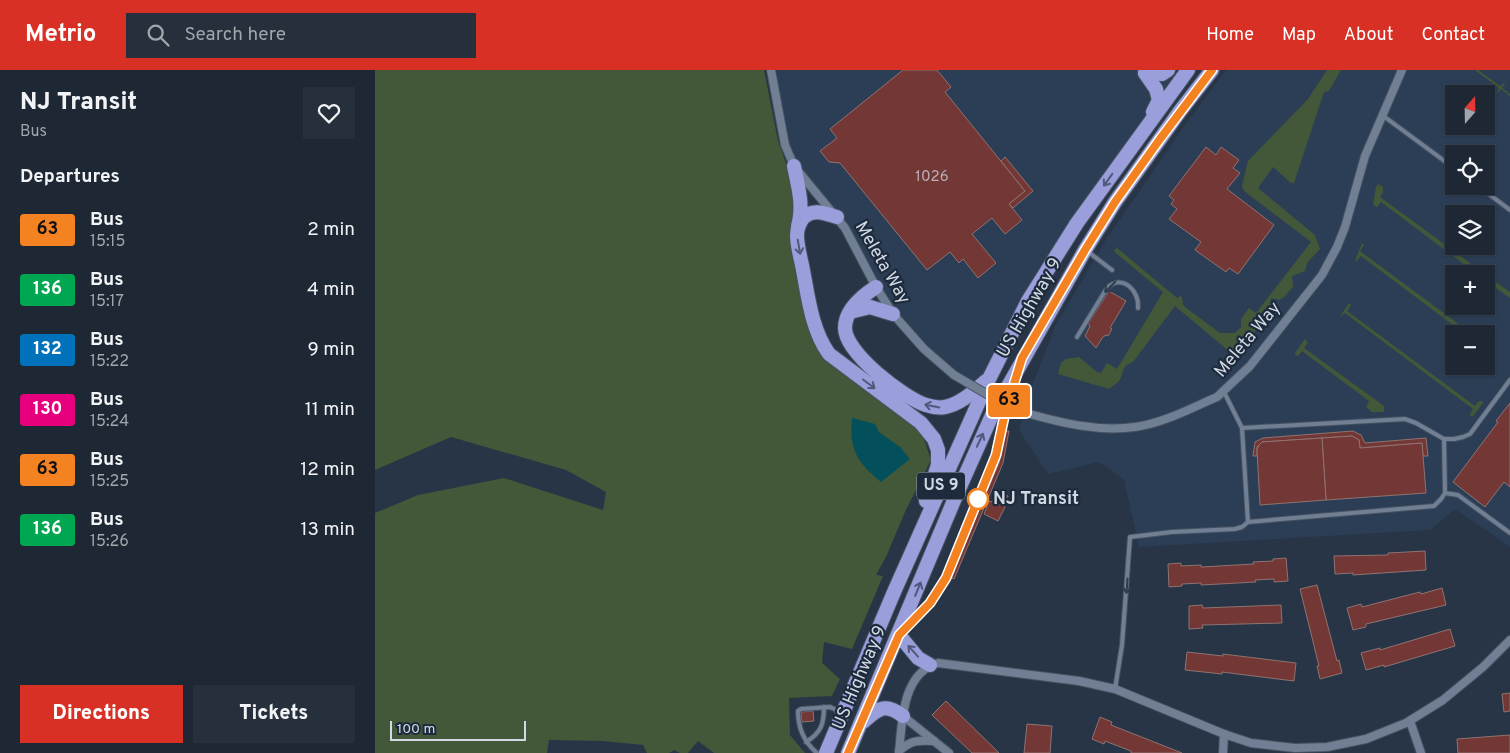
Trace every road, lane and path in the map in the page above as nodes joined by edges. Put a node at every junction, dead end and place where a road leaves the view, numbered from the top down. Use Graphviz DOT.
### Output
graph roads {
  1 [pos="771,70"];
  2 [pos="1168,70"];
  3 [pos="1188,70"];
  4 [pos="1212,70"];
  5 [pos="1402,70"];
  6 [pos="1143,72"];
  7 [pos="1382,115"];
  8 [pos="1127,152"];
  9 [pos="1445,161"];
  10 [pos="794,166"];
  11 [pos="1490,195"];
  12 [pos="1510,210"];
  13 [pos="837,218"];
  14 [pos="798,227"];
  15 [pos="1085,250"];
  16 [pos="1112,270"];
  17 [pos="876,287"];
  18 [pos="1138,308"];
  19 [pos="850,312"];
  20 [pos="893,314"];
  21 [pos="1077,337"];
  22 [pos="1022,358"];
  23 [pos="989,379"];
  24 [pos="1510,380"];
  25 [pos="1224,392"];
  26 [pos="1242,428"];
  27 [pos="1444,438"];
  28 [pos="1445,493"];
  29 [pos="1248,522"];
  30 [pos="1510,533"];
  31 [pos="894,592"];
  32 [pos="899,635"];
  33 [pos="1510,640"];
  34 [pos="930,665"];
  35 [pos="1115,689"];
  36 [pos="824,707"];
  37 [pos="843,713"];
  38 [pos="903,716"];
  39 [pos="1410,721"];
  40 [pos="860,724"];
  41 [pos="1224,734"];
  42 [pos="935,741"];
  43 [pos="806,742"];
  44 [pos="899,752"];
  45 [pos="817,753"];
  46 [pos="826,753"];
  47 [pos="849,753"];
  48 [pos="949,753"];
  49 [pos="1223,753"];
  50 [pos="1421,753"];
  1 -- 10 [label="street, Meleta Way"];
  2 -- 6 [label="highway"];
  3 -- 8 [label="highway, US Highway 9 / US 9"];
  4 -- 15 [label="highway, US Highway 9 / US 9"];
  5 -- 7 [label="street, Meleta Way"];
  6 -- 8 [label="highway"];
  7 -- 9 [label="lane"];
  7 -- 25 [label="street, Meleta Way"];
  8 -- 23 [label="highway, US Highway 9 / US 9, one-way"];
  10 -- 13 [label="street, Meleta Way"];
  10 -- 14 [label="highway"];
  11 -- 12 [label="lane"];
  13 -- 14 [label="highway"];
  13 -- 17 [label="street, Meleta Way"];
  14 -- 31 [label="highway, one-way"];
  15 -- 16 [label="lane"];
  15 -- 22 [label="highway, US Highway 9 / US 9"];
  17 -- 19 [label="highway"];
  17 -- 20 [label="street, Meleta Way"];
  18 -- 21 [label="lane, one-way"];
  19 -- 20 [label="highway"];
  23 -- 19 [label="highway, one-way"];
  20 -- 25 [label="street, Meleta Way, bridge"];
  32 -- 22 [label="highway, US Highway 9 / US 9, one-way"];
  22 -- 32 [label="lane"];
  23 -- 31 [label="highway, US Highway 9 / US 9"];
  24 -- 27 [label="lane"];
  25 -- 26 [label="lane"];
  26 -- 27 [label="lane"];
  26 -- 29 [label="lane"];
  27 -- 28 [label="lane"];
  28 -- 29 [label="lane"];
  28 -- 30 [label="lane"];
  29 -- 35 [label="lane, one-way"];
  31 -- 37 [label="highway, US Highway 9 / US 9"];
  34 -- 32 [label="highway, one-way"];
  32 -- 40 [label="highway, US Highway 9 / US 9"];
  33 -- 39 [label="street"];
  34 -- 35 [label="street"];
  34 -- 38 [label="street"];
  35 -- 41 [label="street"];
  36 -- 37 [label="lane"];
  36 -- 43 [label="lane"];
  36 -- 43 [label="lane"];
  37 -- 46 [label="highway, US Highway 9 / US 9"];
  38 -- 40 [label="highway"];
  38 -- 42 [label="street"];
  38 -- 44 [label="street"];
  39 -- 41 [label="street"];
  39 -- 50 [label="street"];
  40 -- 47 [label="highway, US Highway 9 / US 9"];
  41 -- 49 [label="street"];
  42 -- 44 [label="street"];
  42 -- 48 [label="street"];
  43 -- 45 [label="lane"];
}
